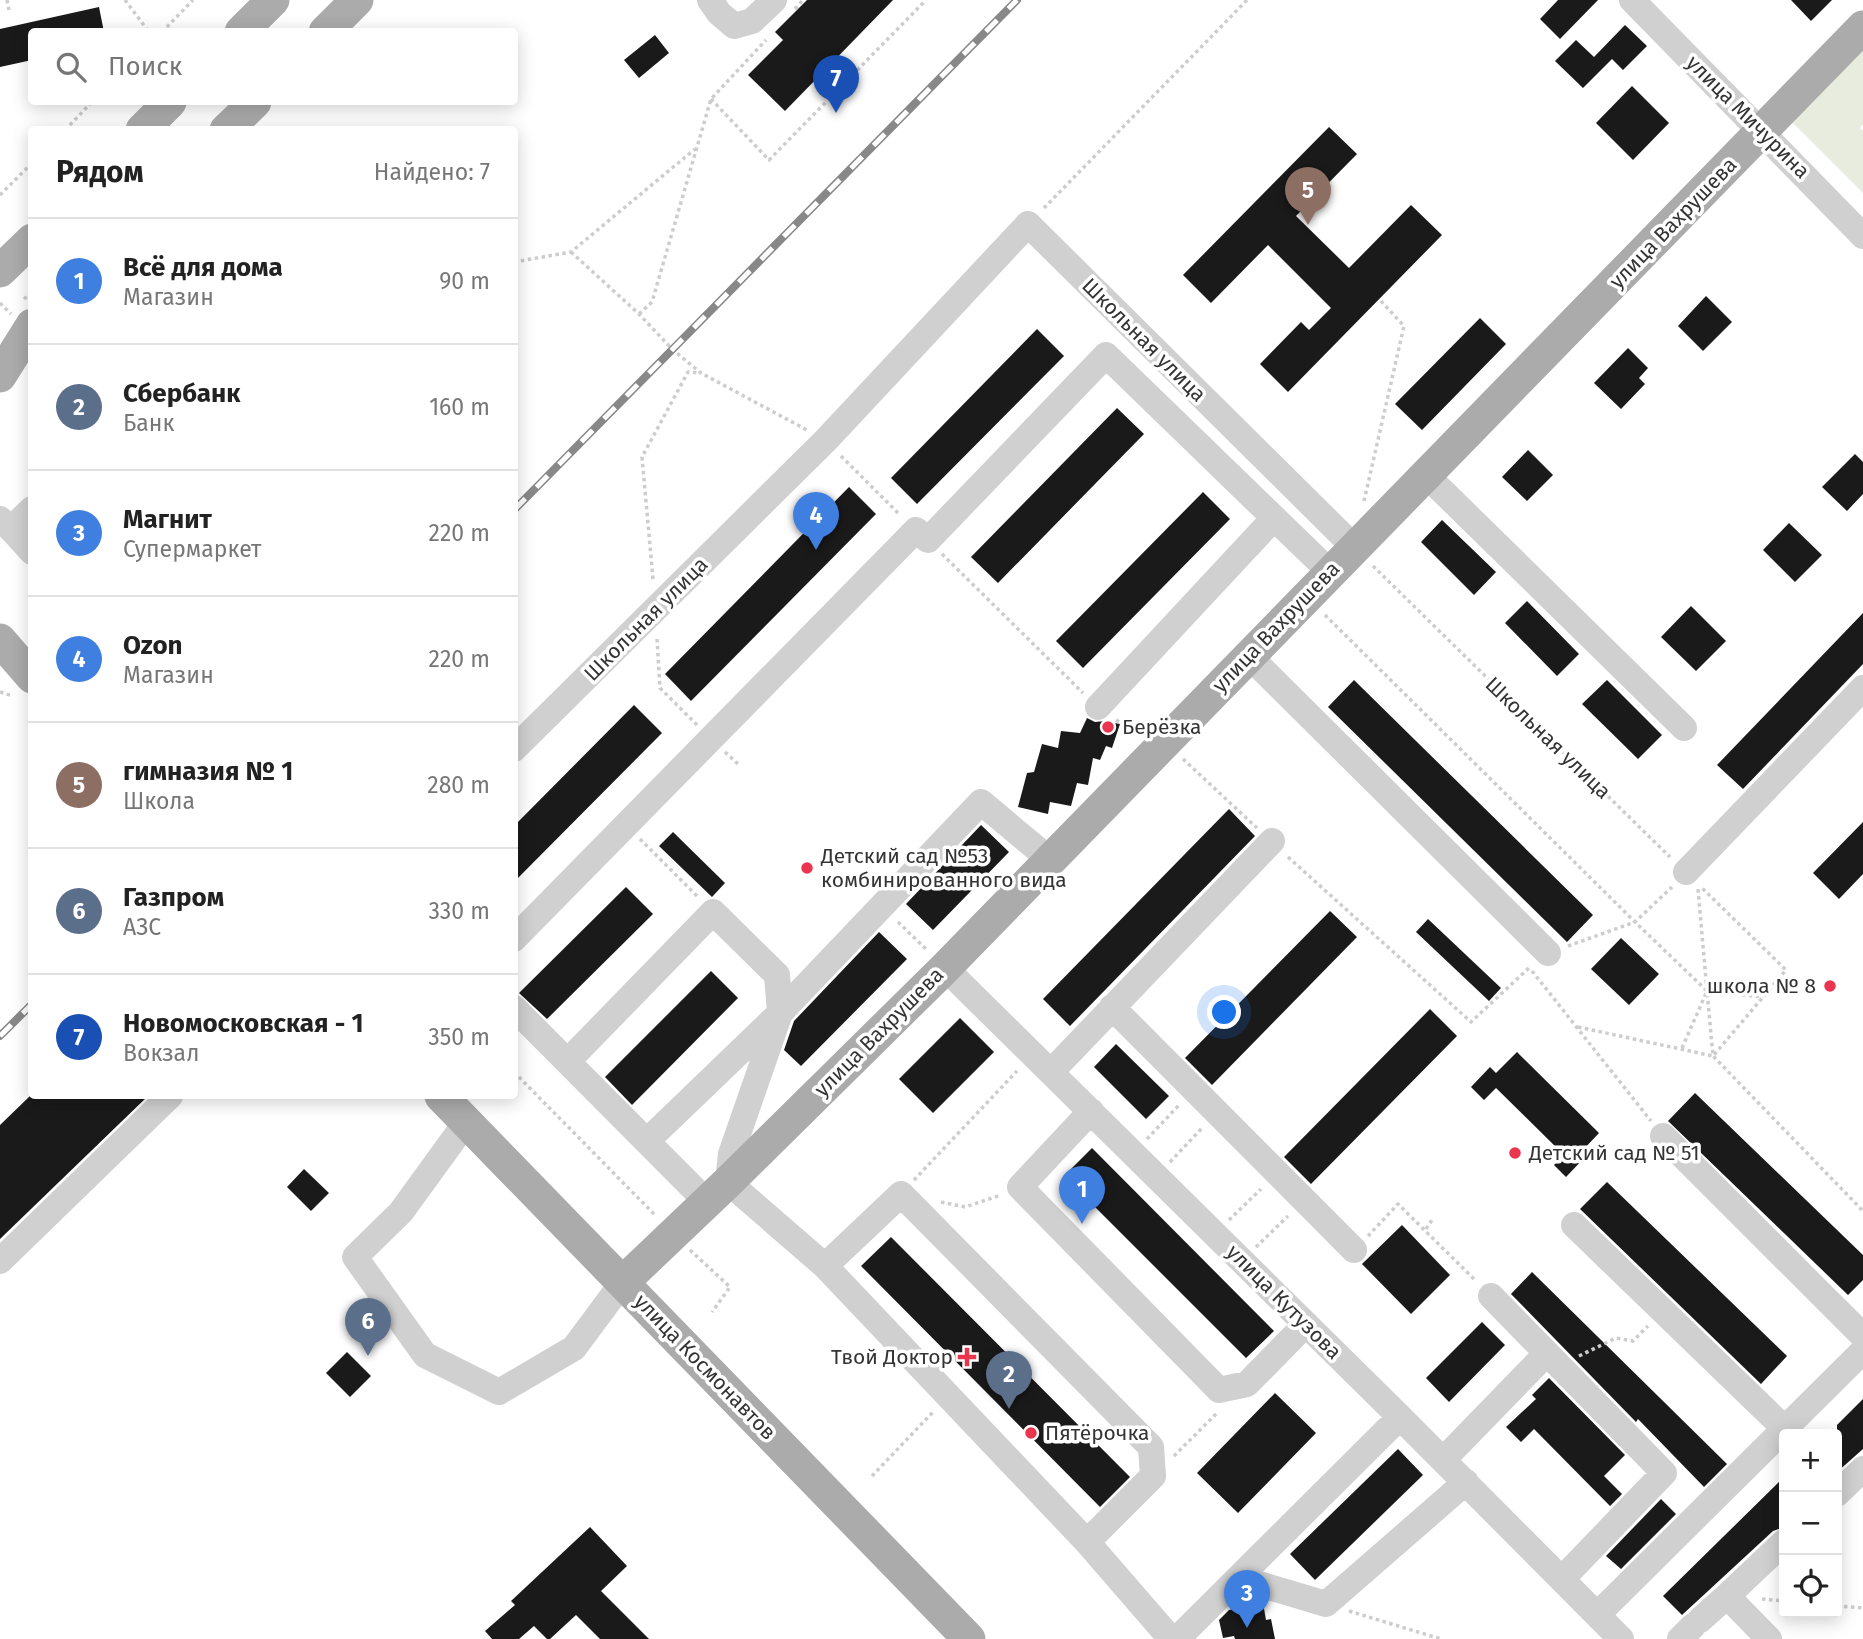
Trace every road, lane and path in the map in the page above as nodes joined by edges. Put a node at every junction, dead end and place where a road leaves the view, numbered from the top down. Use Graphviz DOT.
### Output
graph roads {
  1 [pos="7,0"];
  2 [pos="125,0"];
  3 [pos="193,0"];
  4 [pos="273,0"];
  5 [pos="357,0"];
  6 [pos="710,0"];
  7 [pos="803,0"];
  8 [pos="926,0"];
  9 [pos="1247,0"];
  10 [pos="1632,0"];
  11 [pos="784,5"];
  12 [pos="9,10"];
  13 [pos="1863,27"];
  14 [pos="146,28"];
  15 [pos="166,28"];
  16 [pos="245,28"];
  17 [pos="329,28"];
  18 [pos="766,40"];
  19 [pos="711,99"];
  20 [pos="90,105"];
  21 [pos="167,105"];
  22 [pos="252,105"];
  23 [pos="69,126"];
  24 [pos="146,126"];
  25 [pos="230,126"];
  26 [pos="1763,131"];
  27 [pos="696,148"];
  28 [pos="28,167"];
  29 [pos="0,195"];
  30 [pos="1028,224"];
  31 [pos="1863,236"];
  32 [pos="28,244"];
  33 [pos="571,252"];
  34 [pos="518,260"];
  35 [pos="0,271"];
  36 [pos="1379,299"];
  37 [pos="639,314"];
  38 [pos="28,331"];
  39 [pos="701,373"];
  40 [pos="0,376"];
  41 [pos="1426,475"];
  42 [pos="1363,508"];
  43 [pos="28,511"];
  44 [pos="1273,518"];
  45 [pos="5,524"];
  46 [pos="928,540"];
  47 [pos="28,547"];
  48 [pos="1354,547"];
  49 [pos="1330,572"];
  50 [pos="1307,596"];
  51 [pos="1248,655"];
  52 [pos="1863,688"];
  53 [pos="1098,707"];
  54 [pos="1684,728"];
  55 [pos="1164,742"];
  56 [pos="518,745"];
  57 [pos="626,825"];
  58 [pos="1272,841"];
  59 [pos="1049,859"];
  60 [pos="1692,878"];
  61 [pos="882,905"];
  62 [pos="713,912"];
  63 [pos="1635,922"];
  64 [pos="518,935"];
  65 [pos="1539,960"];
  66 [pos="944,968"];
  67 [pos="1707,990"];
  68 [pos="1763,997"];
  69 [pos="1112,1007"];
  70 [pos="518,1012"];
  71 [pos="780,1013"];
  72 [pos="1578,1027"];
  73 [pos="1682,1049"];
  74 [pos="1713,1056"];
  75 [pos="568,1061"];
  76 [pos="1042,1063"];
  77 [pos="518,1076"];
  78 [pos="1195,1088"];
  79 [pos="167,1099"];
  80 [pos="444,1099"];
  81 [pos="1091,1111"];
  82 [pos="1217,1111"];
  83 [pos="467,1121"];
  84 [pos="1663,1136"];
  85 [pos="647,1141"];
  86 [pos="1133,1153"];
  87 [pos="1277,1172"];
  88 [pos="1157,1177"];
  89 [pos="717,1192"];
  90 [pos="901,1194"];
  91 [pos="991,1200"];
  92 [pos="1305,1200"];
  93 [pos="965,1207"];
  94 [pos="1863,1211"];
  95 [pos="1433,1220"];
  96 [pos="1574,1225"];
  97 [pos="1426,1229"];
  98 [pos="674,1234"];
  99 [pos="1215,1234"];
  100 [pos="1354,1250"];
  101 [pos="0,1261"];
  102 [pos="1242,1261"];
  103 [pos="825,1266"];
  104 [pos="623,1282"];
  105 [pos="1490,1296"];
  106 [pos="1663,1311"];
  107 [pos="712,1312"];
  108 [pos="1306,1324"];
  109 [pos="1863,1336"];
  110 [pos="1863,1351"];
  111 [pos="1552,1360"];
  112 [pos="948,1396"];
  113 [pos="1219,1411"];
  114 [pos="1400,1417"];
  115 [pos="1785,1429"];
  116 [pos="1779,1435"];
  117 [pos="1443,1460"];
  118 [pos="1861,1475"];
  119 [pos="872,1476"];
  120 [pos="1153,1476"];
  121 [pos="1466,1482"];
  122 [pos="1840,1492"];
  123 [pos="1087,1542"];
  124 [pos="1779,1547"];
  125 [pos="1239,1577"];
  126 [pos="1562,1579"];
  127 [pos="1727,1596"];
  128 [pos="1326,1604"];
  129 [pos="1842,1606"];
  130 [pos="1863,1608"];
  131 [pos="1598,1615"];
  132 [pos="1691,1629"];
  133 [pos="968,1639"];
  134 [pos="1171,1639"];
  135 [pos="1177,1639"];
  136 [pos="1441,1639"];
  137 [pos="1621,1639"];
  138 [pos="1769,1639"];
  1 -- 12 [label="path"];
  2 -- 14 [label="path"];
  3 -- 15 [label="path"];
  4 -- 16 [label="main road"];
  5 -- 17 [label="main road"];
  6 -- 11 [label="street"];
  7 -- 11 [label="path"];
  8 -- 19 [label="path"];
  9 -- 30 [label="path"];
  10 -- 26 [label="street, улица Мичурина"];
  13 -- 26 [label="main road, улица Вахрушева"];
  18 -- 19 [label="path"];
  19 -- 27 [label="path"];
  20 -- 23 [label="path"];
  21 -- 24 [label="main road"];
  22 -- 25 [label="main road"];
  26 -- 31 [label="street, улица Мичурина"];
  26 -- 41 [label="main road, улица Вахрушева"];
  27 -- 33 [label="path"];
  27 -- 37 [label="path"];
  28 -- 29 [label="path"];
  30 -- 48 [label="street, Школьная улица"];
  30 -- 56 [label="street, Школьная улица"];
  32 -- 35 [label="main road"];
  33 -- 34 [label="path"];
  33 -- 37 [label="path"];
  36 -- 42 [label="path"];
  37 -- 39 [label="path"];
  38 -- 40 [label="main road"];
  41 -- 48 [label="main road, улица Вахрушева"];
  41 -- 54 [label="street"];
  43 -- 45 [label="street"];
  44 -- 46 [label="street"];
  44 -- 49 [label="street"];
  44 -- 53 [label="street"];
  45 -- 47 [label="street"];
  46 -- 53 [label="path"];
  46 -- 57 [label="street"];
  48 -- 49 [label="main road, улица Вахрушева"];
  48 -- 60 [label="path, Школьная улица"];
  49 -- 50 [label="main road, улица Вахрушева"];
  50 -- 51 [label="main road, улица Вахрушева"];
  50 -- 63 [label="path"];
  51 -- 55 [label="main road, улица Вахрушева"];
  51 -- 65 [label="street"];
  52 -- 60 [label="street"];
  53 -- 55 [label="path"];
  55 -- 58 [label="path"];
  55 -- 59 [label="main road, улица Вахрушева"];
  57 -- 62 [label="path"];
  57 -- 64 [label="street"];
  58 -- 65 [label="path"];
  58 -- 69 [label="street"];
  59 -- 61 [label="street"];
  59 -- 66 [label="main road, улица Вахрушева"];
  60 -- 63 [label="path"];
  60 -- 67 [label="path"];
  60 -- 68 [label="path, Школьная улица"];
  61 -- 66 [label="path"];
  61 -- 71 [label="street"];
  62 -- 71 [label="street"];
  62 -- 75 [label="street"];
  63 -- 65 [label="path"];
  63 -- 67 [label="path"];
  65 -- 72 [label="path"];
  66 -- 76 [label="street, улица Кутузова"];
  66 -- 89 [label="main road, улица Вахрушева"];
  67 -- 68 [label="path"];
  67 -- 73 [label="path"];
  67 -- 74 [label="path"];
  68 -- 74 [label="path"];
  69 -- 76 [label="street"];
  69 -- 78 [label="street"];
  70 -- 75 [label="street"];
  71 -- 85 [label="street"];
  71 -- 89 [label="street"];
  72 -- 73 [label="path"];
  72 -- 84 [label="path"];
  73 -- 74 [label="path"];
  74 -- 94 [label="path"];
  75 -- 85 [label="street"];
  76 -- 81 [label="street, улица Кутузова"];
  76 -- 90 [label="path"];
  77 -- 98 [label="path"];
  78 -- 82 [label="street"];
  78 -- 86 [label="path"];
  79 -- 101 [label="street"];
  80 -- 83 [label="main road, улица Космонавтов"];
  81 -- 86 [label="street, улица Кутузова"];
  81 -- 108 [label="street"];
  82 -- 87 [label="street"];
  82 -- 88 [label="path"];
  83 -- 104 [label="main road, улица Космонавтов"];
  83 -- 104 [label="street"];
  84 -- 109 [label="street"];
  85 -- 89 [label="street"];
  86 -- 88 [label="street, улица Кутузова"];
  87 -- 92 [label="street"];
  87 -- 99 [label="path"];
  88 -- 99 [label="street, улица Кутузова"];
  89 -- 98 [label="main road, улица Вахрушева"];
  89 -- 103 [label="street"];
  90 -- 103 [label="street"];
  90 -- 120 [label="street"];
  91 -- 93 [label="path"];
  92 -- 100 [label="street"];
  92 -- 102 [label="path"];
  95 -- 97 [label="path"];
  96 -- 106 [label="street"];
  97 -- 100 [label="path"];
  97 -- 105 [label="path"];
  98 -- 104 [label="main road, улица Вахрушева"];
  98 -- 107 [label="path"];
  99 -- 102 [label="street, улица Кутузова"];
  102 -- 108 [label="street, улица Кутузова"];
  103 -- 112 [label="street"];
  104 -- 133 [label="main road, улица Космонавтов"];
  105 -- 111 [label="street"];
  106 -- 111 [label="path"];
  106 -- 115 [label="street"];
  108 -- 114 [label="street, улица Кутузова"];
  110 -- 115 [label="street"];
  111 -- 117 [label="street"];
  111 -- 126 [label="street"];
  112 -- 119 [label="path"];
  112 -- 123 [label="street"];
  113 -- 120 [label="path"];
  114 -- 117 [label="street, улица Кутузова"];
  114 -- 125 [label="street"];
  116 -- 131 [label="street"];
  117 -- 121 [label="street, улица Кутузова"];
  118 -- 122 [label="street"];
  120 -- 123 [label="street"];
  121 -- 126 [label="street, улица Кутузова"];
  121 -- 128 [label="street"];
  123 -- 134 [label="street"];
  124 -- 127 [label="street"];
  125 -- 128 [label="street"];
  125 -- 135 [label="street"];
  126 -- 131 [label="street, улица Кутузова"];
  127 -- 132 [label="street"];
  127 -- 138 [label="street"];
  128 -- 136 [label="path"];
  129 -- 130 [label="path"];
  131 -- 137 [label="street, улица Кутузова"];
}
